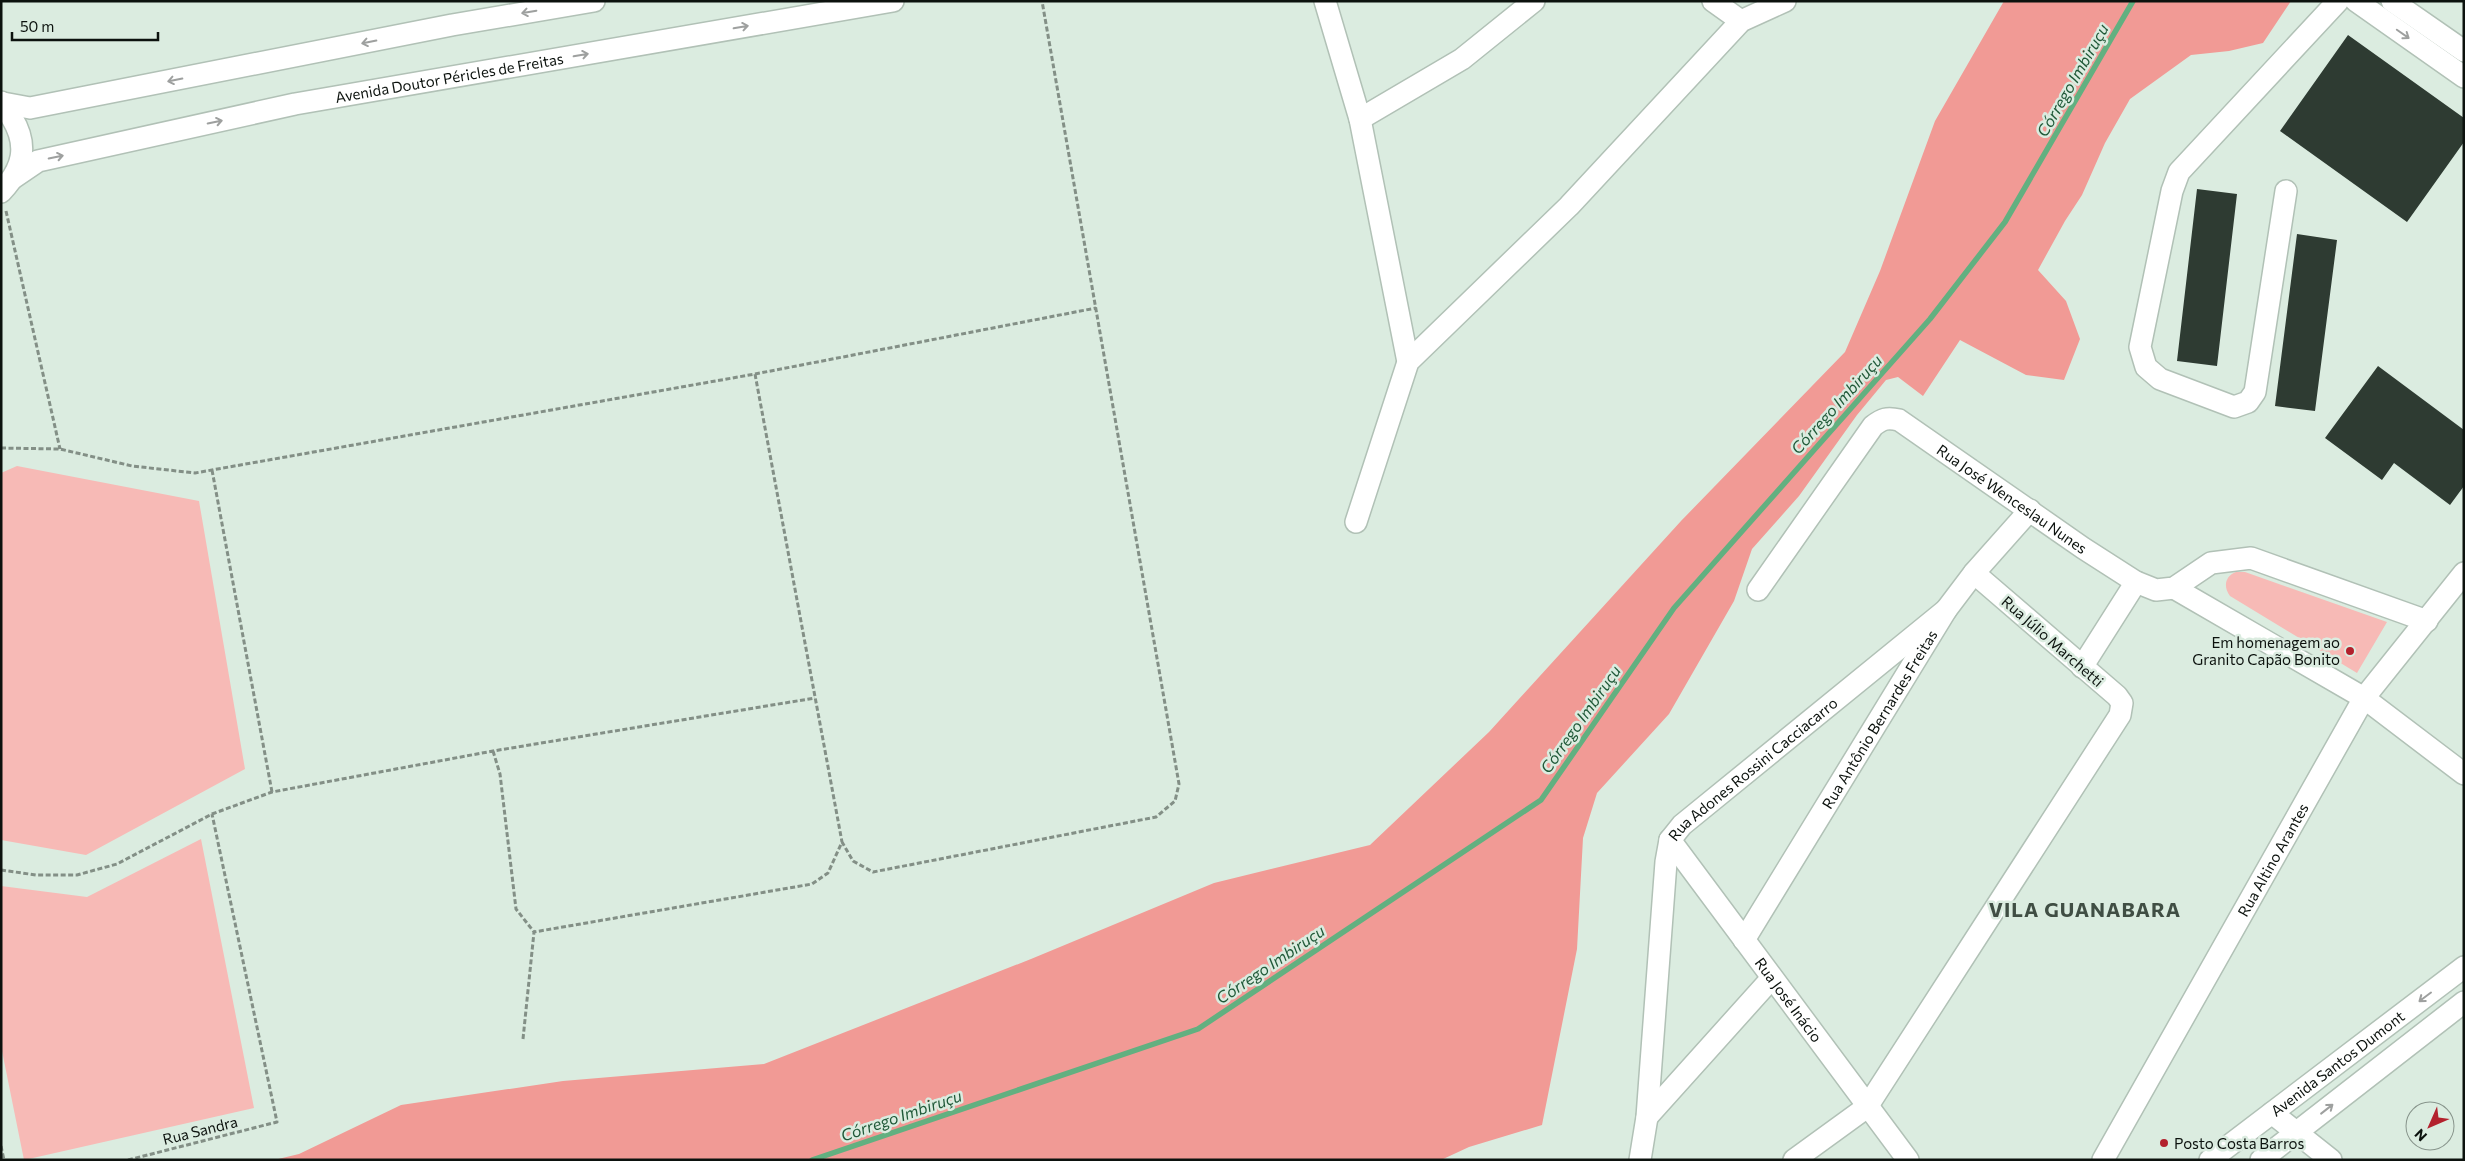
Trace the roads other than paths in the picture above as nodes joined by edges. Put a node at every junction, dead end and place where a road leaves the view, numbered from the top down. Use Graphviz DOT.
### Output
graph roads {
  1 [pos="594,1"];
  2 [pos="893,1"];
  3 [pos="1325,1"];
  4 [pos="1534,1"];
  5 [pos="1712,1"];
  6 [pos="1785,1"];
  7 [pos="2338,1"];
  8 [pos="2356,1"];
  9 [pos="2392,1"];
  10 [pos="1741,21"];
  11 [pos="2464,51"];
  12 [pos="2464,77"];
  13 [pos="2,102"];
  14 [pos="1360,119"];
  15 [pos="5,187"];
  16 [pos="2286,191"];
  17 [pos="1408,362"];
  18 [pos="2030,510"];
  19 [pos="1356,522"];
  20 [pos="1974,573"];
  21 [pos="2464,573"];
  22 [pos="2136,582"];
  23 [pos="2174,588"];
  24 [pos="1758,590"];
  25 [pos="1946,610"];
  26 [pos="2427,621"];
  27 [pos="2082,666"];
  28 [pos="2364,698"];
  29 [pos="2464,774"];
  30 [pos="1670,840"];
  31 [pos="1744,940"];
  32 [pos="2464,967"];
  33 [pos="1771,978"];
  34 [pos="2464,1002"];
  35 [pos="1867,1107"];
  36 [pos="2272,1113"];
  37 [pos="1647,1117"];
  38 [pos="2293,1136"];
  39 [pos="1640,1160"];
  40 [pos="1794,1160"];
  41 [pos="1908,1160"];
  42 [pos="2103,1160"];
  43 [pos="2210,1160"];
  44 [pos="2261,1160"];
  45 [pos="2285,1160"];
  46 [pos="2332,1160"];
  1 -- 13 [label="street, one-way"];
  15 -- 2 [label="street, Avenida Doutor Péricles de Freitas, one-way"];
  3 -- 14 [label="street"];
  4 -- 14 [label="street"];
  5 -- 10 [label="street"];
  6 -- 10 [label="street"];
  7 -- 16 [label="street"];
  8 -- 12 [label="street, one-way"];
  9 -- 11 [label="street"];
  10 -- 17 [label="street"];
  13 -- 15 [label="street"];
  14 -- 17 [label="street"];
  17 -- 19 [label="street"];
  18 -- 20 [label="street, Rua Antônio Bernardes Freitas"];
  18 -- 22 [label="street, Rua José Wenceslau Nunes"];
  18 -- 24 [label="street, Rua José Wenceslau Nunes"];
  20 -- 25 [label="street, Rua Antônio Bernardes Freitas"];
  20 -- 27 [label="street, Rua Júlio Marchetti"];
  21 -- 26 [label="street, Rua Altino Arantes"];
  22 -- 23 [label="street, Rua José Wenceslau Nunes"];
  22 -- 27 [label="street"];
  23 -- 26 [label="street"];
  23 -- 28 [label="street"];
  25 -- 30 [label="street, Rua Adones Rossini Cacciacarro"];
  25 -- 31 [label="street, Rua Antônio Bernardes Freitas"];
  26 -- 28 [label="street, Rua Altino Arantes"];
  27 -- 35 [label="street, Rua Júlio Marchetti"];
  28 -- 29 [label="street"];
  28 -- 42 [label="street, Rua Altino Arantes"];
  30 -- 31 [label="street, Rua José Inácio"];
  30 -- 37 [label="street, Rua Adones Rossini Cacciacarro"];
  31 -- 33 [label="street, Rua José Inácio"];
  32 -- 36 [label="street, Avenida Santos Dumont, one-way"];
  33 -- 35 [label="street, Rua José Inácio"];
  33 -- 37 [label="street"];
  38 -- 34 [label="street, Avenida Santos Dumont, one-way"];
  35 -- 40 [label="street"];
  35 -- 41 [label="street, Rua José Inácio"];
  36 -- 38 [label="street"];
  36 -- 43 [label="street, Avenida Santos Dumont"];
  37 -- 39 [label="street, Rua Adones Rossini Cacciacarro"];
  38 -- 44 [label="street, Avenida Santos Dumont"];
  38 -- 45 [label="street"];
  38 -- 46 [label="street"];
}
